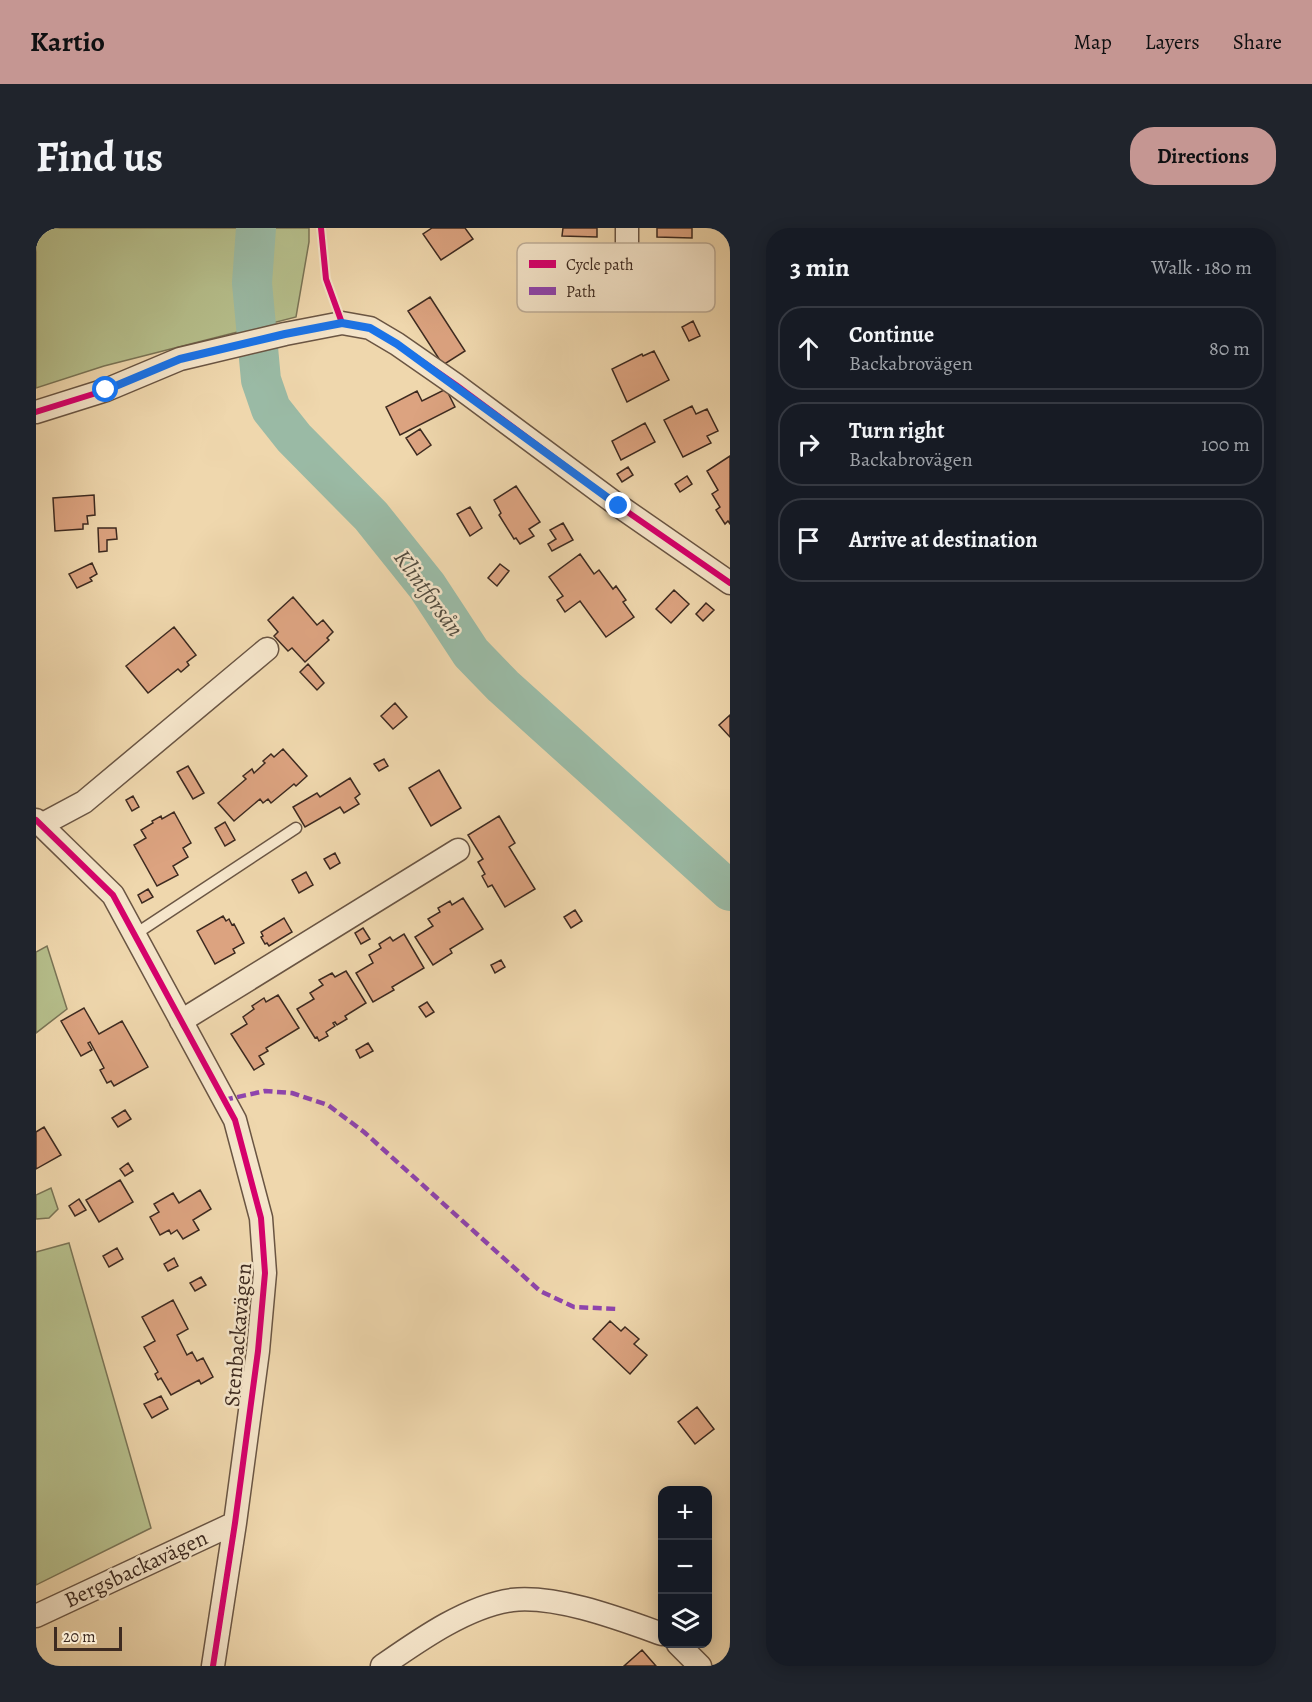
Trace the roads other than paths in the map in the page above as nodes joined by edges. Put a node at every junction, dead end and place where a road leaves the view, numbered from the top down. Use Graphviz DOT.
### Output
graph roads {
  1 [pos="36,412"];
  2 [pos="730,583"];
  3 [pos="267,649"];
  4 [pos="39,822"];
  5 [pos="296,828"];
  6 [pos="458,850"];
  7 [pos="134,934"];
  8 [pos="181,1022"];
  9 [pos="235,1523"];
  10 [pos="36,1616"];
  11 [pos="658,1632"];
  12 [pos="682,1648"];
  13 [pos="213,1666"];
  14 [pos="382,1666"];
  15 [pos="700,1666"];
  1 -- 2 [label="street"];
  3 -- 4 [label="street"];
  4 -- 7 [label="street, Stenbackavägen"];
  5 -- 7 [label="lane"];
  6 -- 8 [label="street"];
  7 -- 8 [label="street, Stenbackavägen"];
  8 -- 9 [label="street, Stenbackavägen"];
  9 -- 10 [label="street, Bergsbackavägen"];
  9 -- 13 [label="street, Stenbackavägen"];
  11 -- 14 [label="street"];
  12 -- 15 [label="street"];
}
